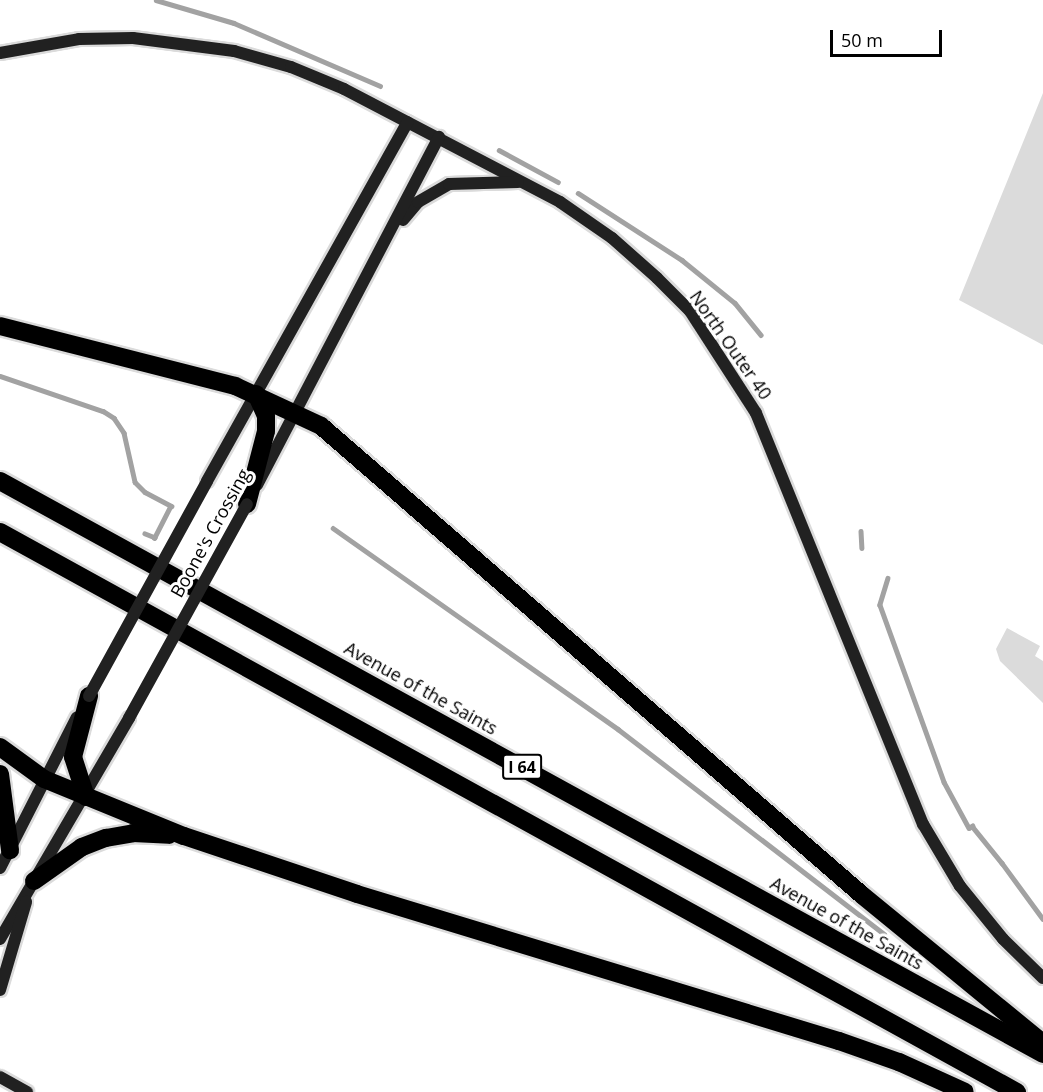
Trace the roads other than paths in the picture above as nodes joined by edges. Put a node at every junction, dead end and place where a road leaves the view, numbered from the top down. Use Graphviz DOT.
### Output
graph roads {
  1 [pos="0,54"];
  2 [pos="408,122"];
  3 [pos="439,137"];
  4 [pos="521,182"];
  5 [pos="388,237"];
  6 [pos="0,326"];
  7 [pos="256,394"];
  8 [pos="296,413"];
  9 [pos="0,481"];
  10 [pos="247,504"];
  11 [pos="0,532"];
  12 [pos="88,696"];
  13 [pos="0,747"];
  14 [pos="0,774"];
  15 [pos="44,779"];
  16 [pos="86,797"];
  17 [pos="184,836"];
  18 [pos="10,850"];
  19 [pos="0,868"];
  20 [pos="32,886"];
  21 [pos="0,939"];
  22 [pos="1043,978"];
  23 [pos="0,990"];
  24 [pos="1043,1043"];
  25 [pos="1043,1054"];
  26 [pos="0,1077"];
  27 [pos="27,1092"];
  28 [pos="965,1092"];
  29 [pos="1017,1092"];
  1 -- 2 [label="street, North Outer 40"];
  2 -- 3 [label="street, North Outer 40"];
  2 -- 7 [label="street, Boone's Crossing"];
  3 -- 4 [label="street, North Outer 40"];
  3 -- 5 [label="street, Boone's Crossing"];
  4 -- 5 [label="street"];
  4 -- 22 [label="street, North Outer 40"];
  5 -- 8 [label="street, Boone's Crossing"];
  6 -- 7 [label="highway"];
  7 -- 8 [label="highway"];
  7 -- 10 [label="highway"];
  7 -- 12 [label="street, Boone's Crossing, bridge"];
  8 -- 10 [label="street, Boone's Crossing"];
  8 -- 24 [label="highway"];
  9 -- 25 [label="highway, Avenue of the Saints / I 64"];
  10 -- 16 [label="street, Boone's Crossing, bridge"];
  11 -- 29 [label="highway, I 64"];
  12 -- 15 [label="street, Boone's Crossing"];
  12 -- 16 [label="highway"];
  13 -- 15 [label="highway"];
  14 -- 18 [label="highway"];
  15 -- 16 [label="highway"];
  15 -- 18 [label="street, Boone's Crossing"];
  16 -- 17 [label="highway"];
  16 -- 20 [label="street, Boone's Crossing"];
  17 -- 20 [label="highway"];
  17 -- 28 [label="highway"];
  18 -- 19 [label="street, Boone's Crossing"];
  20 -- 21 [label="street, Boone's Crossing"];
  20 -- 23 [label="street"];
  26 -- 27 [label="street"];
}
